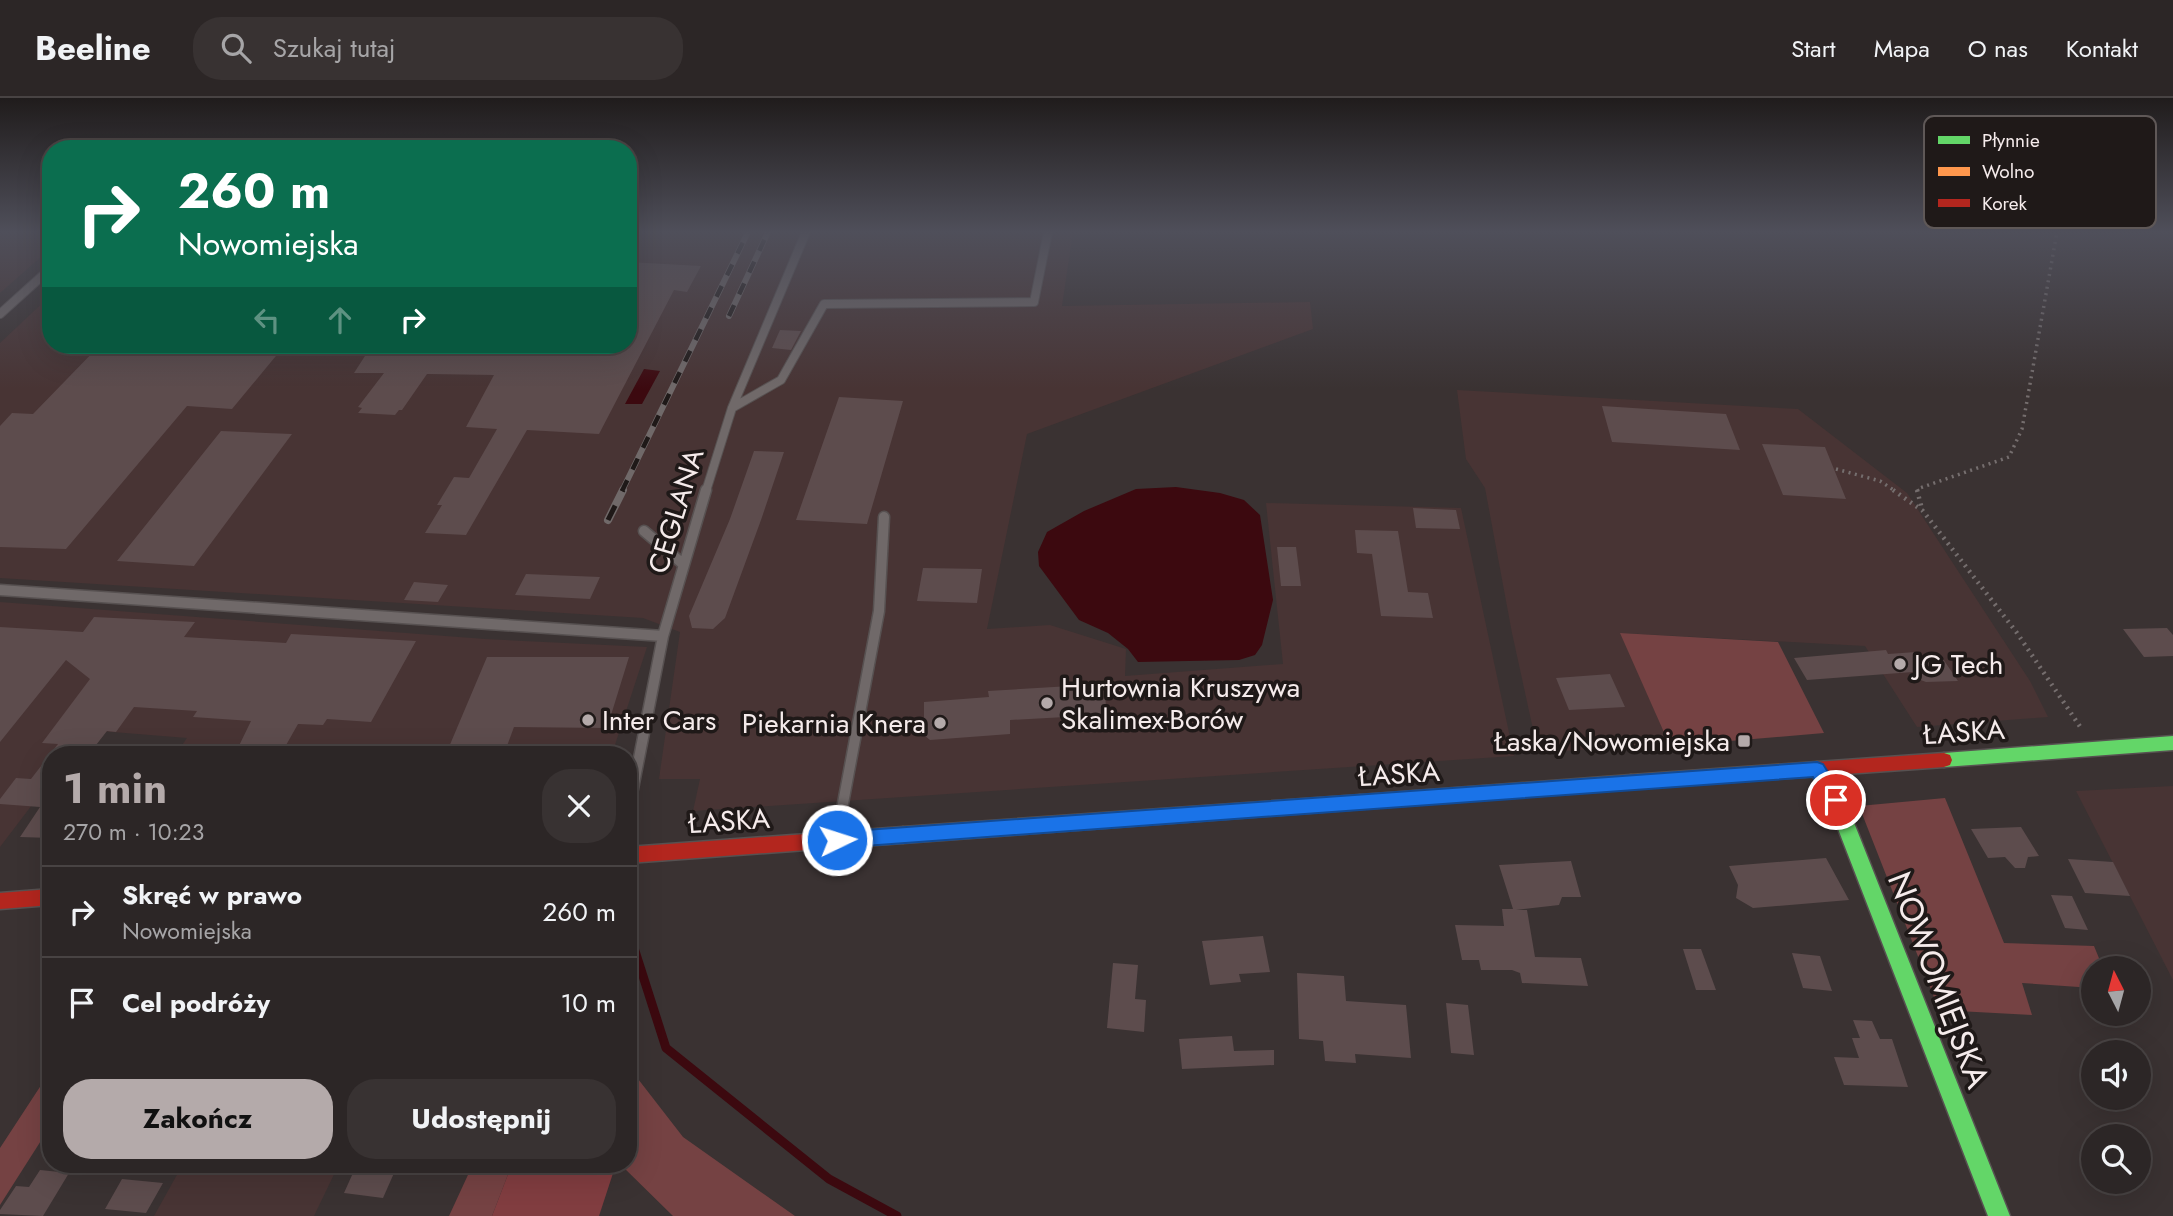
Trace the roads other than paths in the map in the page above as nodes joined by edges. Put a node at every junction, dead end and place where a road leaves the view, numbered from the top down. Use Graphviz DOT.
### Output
graph roads {
  1 [pos="33,284"];
  2 [pos="784,284"];
  3 [pos="1038,284"];
  4 [pos="0,314"];
  5 [pos="732,408"];
  6 [pos="884,517"];
  7 [pos="644,531"];
  8 [pos="683,564"];
  9 [pos="0,590"];
  10 [pos="663,636"];
  11 [pos="2173,743"];
  12 [pos="637,769"];
  13 [pos="1817,769"];
  14 [pos="837,840"];
  15 [pos="637,854"];
  16 [pos="42,898"];
  17 [pos="0,901"];
  18 [pos="1999,1216"];
  1 -- 4 [label="lane"];
  2 -- 5 [label="lane, CEGLANA"];
  3 -- 5 [label="lane"];
  5 -- 8 [label="lane, CEGLANA"];
  6 -- 14 [label="lane"];
  7 -- 8 [label="lane"];
  8 -- 10 [label="lane, CEGLANA"];
  9 -- 10 [label="lane"];
  10 -- 12 [label="lane, CEGLANA"];
  11 -- 13 [label="main road, ŁASKA"];
  13 -- 14 [label="main road, ŁASKA"];
  13 -- 18 [label="main road, NOWOMIEJSKA"];
  14 -- 15 [label="main road, ŁASKA"];
  16 -- 17 [label="main road"];
}
